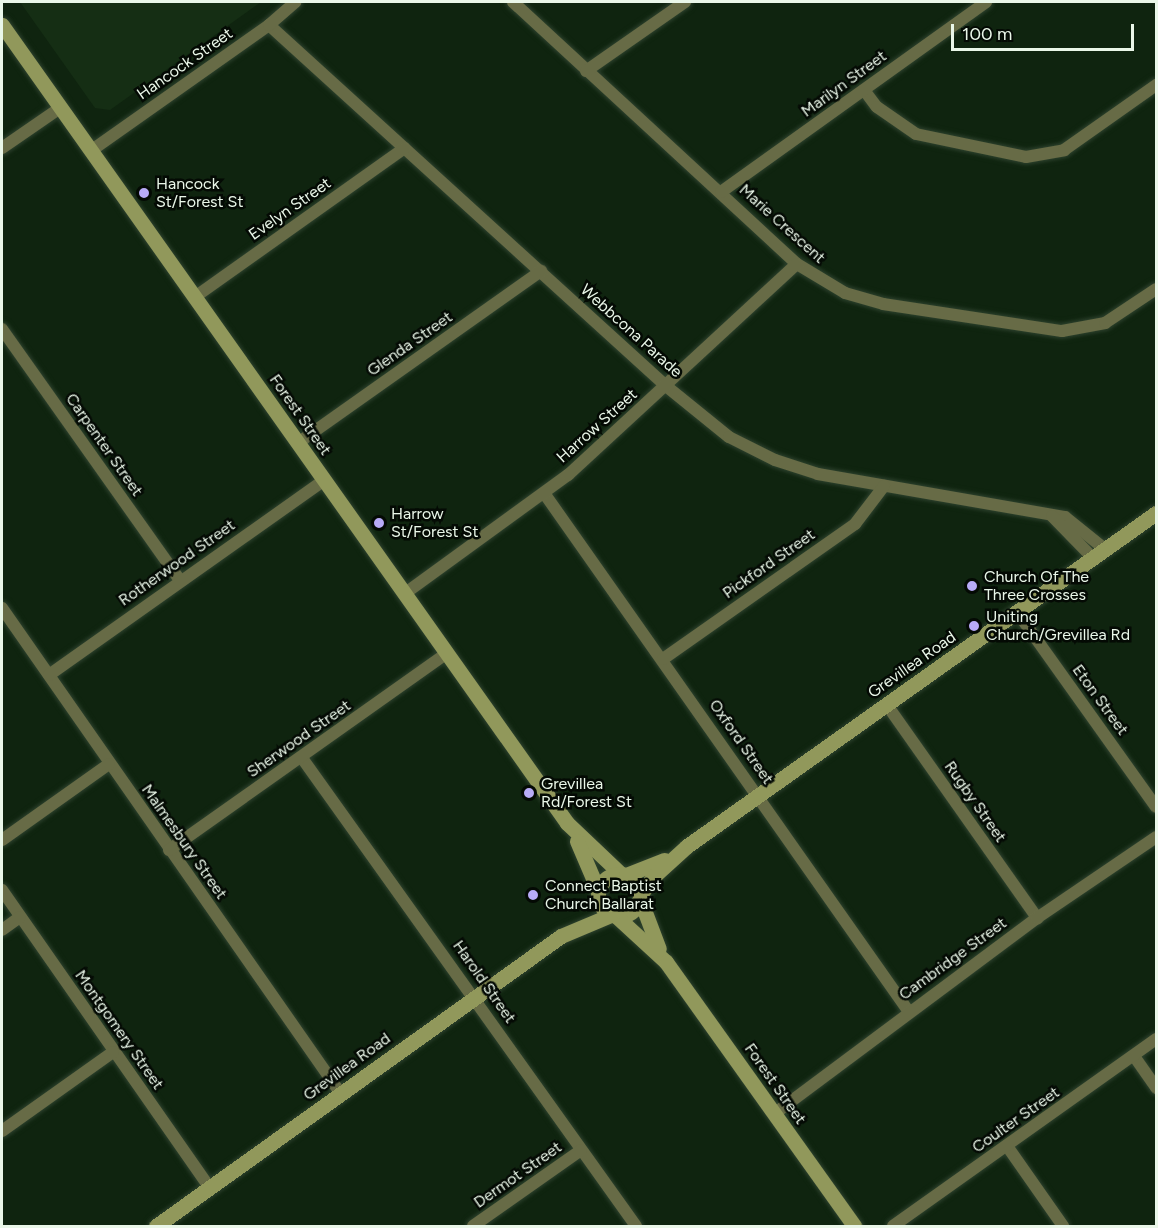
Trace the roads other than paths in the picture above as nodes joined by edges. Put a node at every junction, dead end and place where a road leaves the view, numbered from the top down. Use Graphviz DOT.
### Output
graph roads {
  1 [pos="295,2"];
  2 [pos="513,2"];
  3 [pos="685,2"];
  4 [pos="986,2"];
  5 [pos="2,24"];
  6 [pos="269,24"];
  7 [pos="586,71"];
  8 [pos="1156,85"];
  9 [pos="864,90"];
  10 [pos="60,108"];
  11 [pos="2,148"];
  12 [pos="405,148"];
  13 [pos="92,150"];
  14 [pos="721,192"];
  15 [pos="797,264"];
  16 [pos="541,272"];
  17 [pos="1156,289"];
  18 [pos="195,297"];
  19 [pos="2,329"];
  20 [pos="666,386"];
  21 [pos="298,443"];
  22 [pos="324,480"];
  23 [pos="884,486"];
  24 [pos="544,494"];
  25 [pos="1156,514"];
  26 [pos="1100,554"];
  27 [pos="180,580"];
  28 [pos="404,594"];
  29 [pos="2,608"];
  30 [pos="1017,612"];
  31 [pos="447,653"];
  32 [pos="663,659"];
  33 [pos="49,675"];
  34 [pos="887,705"];
  35 [pos="302,758"];
  36 [pos="109,765"];
  37 [pos="758,795"];
  38 [pos="1156,807"];
  39 [pos="570,827"];
  40 [pos="1156,837"];
  41 [pos="2,840"];
  42 [pos="687,846"];
  43 [pos="169,850"];
  44 [pos="623,875"];
  45 [pos="2,890"];
  46 [pos="598,893"];
  47 [pos="640,897"];
  48 [pos="614,916"];
  49 [pos="20,917"];
  50 [pos="1037,918"];
  51 [pos="2,930"];
  52 [pos="561,936"];
  53 [pos="666,962"];
  54 [pos="475,997"];
  55 [pos="909,1012"];
  56 [pos="1156,1039"];
  57 [pos="113,1052"];
  58 [pos="1134,1056"];
  59 [pos="1156,1088"];
  60 [pos="341,1094"];
  61 [pos="774,1114"];
  62 [pos="2,1131"];
  63 [pos="1007,1146"];
  64 [pos="581,1150"];
  65 [pos="210,1188"];
  66 [pos="156,1227"];
  67 [pos="473,1227"];
  68 [pos="636,1227"];
  69 [pos="854,1227"];
  70 [pos="893,1227"];
  71 [pos="1063,1227"];
  1 -- 6 [label="street, Hancock Street"];
  2 -- 7 [label="street, Marie Crescent"];
  3 -- 7 [label="street"];
  4 -- 9 [label="street, Marilyn Street"];
  5 -- 10 [label="street, Forest Street"];
  6 -- 12 [label="street, Webbcona Parade"];
  6 -- 13 [label="street, Hancock Street"];
  7 -- 14 [label="street, Marie Crescent"];
  8 -- 9 [label="street"];
  9 -- 14 [label="street, Marilyn Street"];
  10 -- 11 [label="street"];
  10 -- 13 [label="street, Forest Street"];
  12 -- 16 [label="street, Webbcona Parade"];
  12 -- 18 [label="street, Evelyn Street"];
  13 -- 18 [label="street, Forest Street"];
  14 -- 15 [label="street, Marie Crescent"];
  15 -- 17 [label="street, Marie Crescent"];
  15 -- 20 [label="street, Harrow Street"];
  16 -- 20 [label="street, Webbcona Parade"];
  16 -- 21 [label="street, Glenda Street"];
  18 -- 21 [label="street, Forest Street"];
  19 -- 27 [label="street, Carpenter Street"];
  20 -- 23 [label="street, Webbcona Parade"];
  20 -- 24 [label="street, Harrow Street"];
  21 -- 22 [label="street, Forest Street"];
  22 -- 27 [label="street, Rotherwood Street"];
  22 -- 28 [label="street, Forest Street"];
  23 -- 26 [label="street, Webbcona Parade"];
  23 -- 32 [label="street, Pickford Street"];
  24 -- 28 [label="street, Harrow Street"];
  24 -- 32 [label="street, Oxford Street"];
  25 -- 26 [label="street, Grevillea Road"];
  26 -- 30 [label="street, Grevillea Road"];
  27 -- 33 [label="street, Rotherwood Street"];
  28 -- 31 [label="street, Forest Street"];
  29 -- 33 [label="street, Malmesbury Street"];
  30 -- 34 [label="street, Grevillea Road"];
  30 -- 38 [label="street, Eton Street"];
  31 -- 35 [label="street, Sherwood Street"];
  31 -- 39 [label="street, Forest Street"];
  32 -- 37 [label="street, Oxford Street"];
  33 -- 36 [label="street, Malmesbury Street"];
  34 -- 37 [label="street, Grevillea Road"];
  34 -- 50 [label="street, Rugby Street"];
  35 -- 43 [label="street, Sherwood Street"];
  35 -- 54 [label="street, Harold Street"];
  36 -- 41 [label="street"];
  36 -- 43 [label="street, Malmesbury Street"];
  37 -- 42 [label="street, Grevillea Road"];
  37 -- 55 [label="street, Oxford Street"];
  39 -- 44 [label="street"];
  39 -- 46 [label="street"];
  40 -- 50 [label="street, Cambridge Street"];
  42 -- 44 [label="street, Grevillea Road"];
  42 -- 47 [label="street, Grevillea Road"];
  43 -- 60 [label="street, Malmesbury Street"];
  44 -- 46 [label="street, Grevillea Road"];
  44 -- 47 [label="street"];
  45 -- 49 [label="street, Montgomery Street"];
  46 -- 48 [label="street"];
  46 -- 52 [label="street, Grevillea Road"];
  47 -- 48 [label="street, Grevillea Road"];
  47 -- 53 [label="street, Forest Street"];
  48 -- 52 [label="street, Grevillea Road"];
  48 -- 53 [label="street, Forest Street"];
  49 -- 51 [label="street"];
  49 -- 57 [label="street, Montgomery Street"];
  50 -- 55 [label="street, Cambridge Street"];
  52 -- 54 [label="street, Grevillea Road"];
  53 -- 61 [label="street, Forest Street"];
  54 -- 60 [label="street, Grevillea Road"];
  54 -- 64 [label="street, Harold Street"];
  55 -- 61 [label="street, Cambridge Street"];
  56 -- 58 [label="street, Coulter Street"];
  57 -- 62 [label="street"];
  57 -- 65 [label="street, Montgomery Street"];
  58 -- 59 [label="street"];
  58 -- 63 [label="street, Coulter Street"];
  60 -- 65 [label="street, Grevillea Road"];
  61 -- 69 [label="street, Forest Street"];
  63 -- 70 [label="street, Coulter Street"];
  63 -- 71 [label="street"];
  64 -- 67 [label="street, Dermot Street"];
  64 -- 68 [label="street, Harold Street"];
  65 -- 66 [label="street, Grevillea Road"];
}
